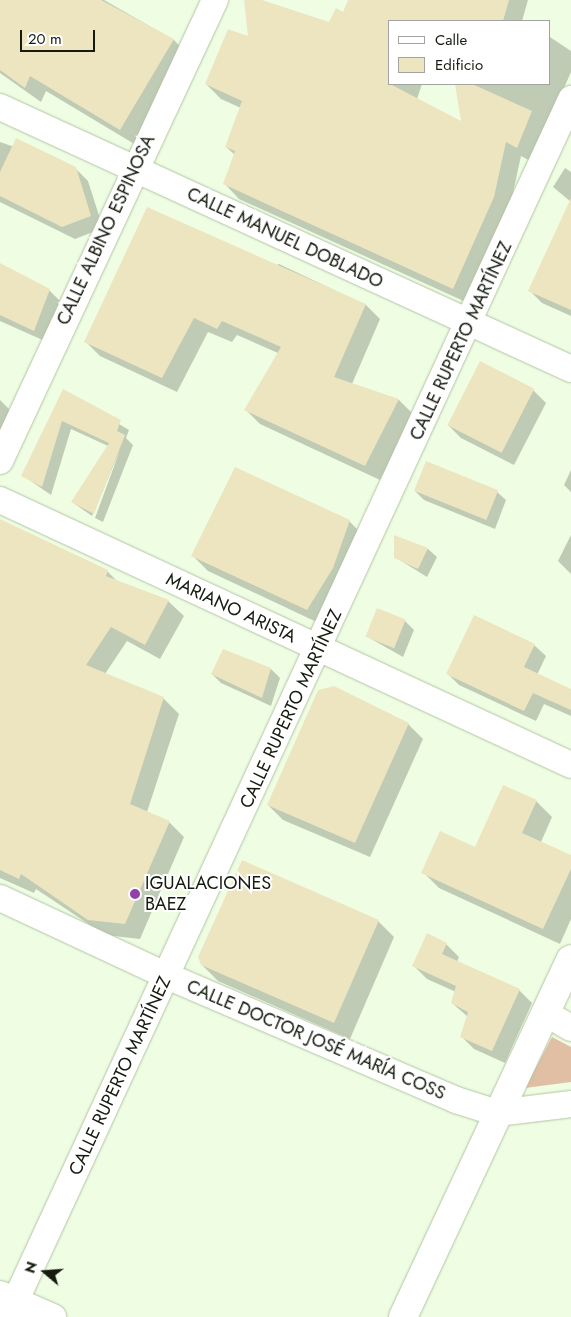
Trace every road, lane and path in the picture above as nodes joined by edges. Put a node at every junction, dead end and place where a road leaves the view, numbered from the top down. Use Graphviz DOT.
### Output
graph roads {
  1 [pos="215,0"];
  2 [pos="571,99"];
  3 [pos="0,107"];
  4 [pos="133,168"];
  5 [pos="469,322"];
  6 [pos="571,369"];
  7 [pos="0,461"];
  8 [pos="0,500"];
  9 [pos="320,649"];
  10 [pos="571,765"];
  11 [pos="0,898"];
  12 [pos="571,959"];
  13 [pos="167,976"];
  14 [pos="545,1013"];
  15 [pos="571,1028"];
  16 [pos="571,1104"];
  17 [pos="497,1114"];
  18 [pos="8,1304"];
  19 [pos="53,1317"];
  20 [pos="404,1317"];
  1 -- 4 [label="street, CALLE ALBINO ESPINOSA"];
  2 -- 5 [label="street, CALLE RUPERTO MARTÍNEZ"];
  3 -- 4 [label="street, CALLE MANUEL DOBLADO"];
  4 -- 5 [label="street, CALLE MANUEL DOBLADO"];
  4 -- 7 [label="street, CALLE ALBINO ESPINOSA"];
  5 -- 6 [label="street, CALLE MANUEL DOBLADO"];
  5 -- 9 [label="street, CALLE RUPERTO MARTÍNEZ"];
  8 -- 9 [label="street, MARIANO ARISTA"];
  9 -- 10 [label="street, MARIANO ARISTA"];
  9 -- 13 [label="street, CALLE RUPERTO MARTÍNEZ"];
  11 -- 13 [label="street, CALLE DOCTOR JOSÉ MARÍA COSS"];
  12 -- 14 [label="main road"];
  13 -- 17 [label="street, CALLE DOCTOR JOSÉ MARÍA COSS"];
  13 -- 18 [label="street, CALLE RUPERTO MARTÍNEZ"];
  14 -- 15 [label="street"];
  14 -- 17 [label="main road"];
  16 -- 17 [label="street"];
  17 -- 20 [label="main road"];
  18 -- 19 [label="street"];
}
